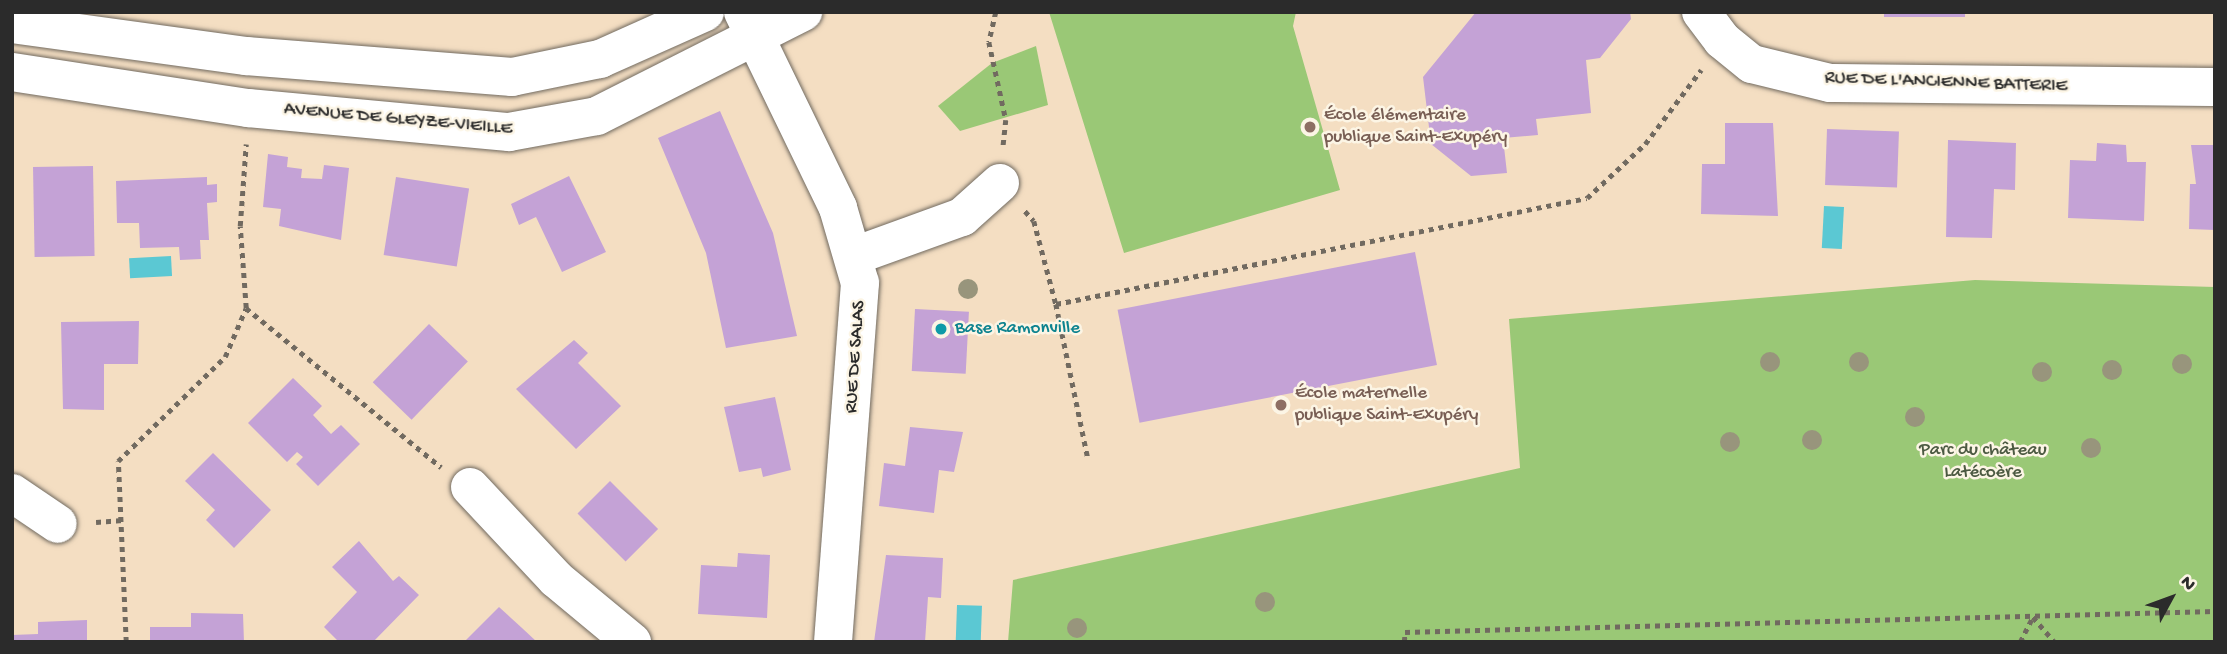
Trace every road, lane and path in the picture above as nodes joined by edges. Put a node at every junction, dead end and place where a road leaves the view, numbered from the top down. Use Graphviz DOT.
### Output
graph roads {
  1 [pos="705,12"];
  2 [pos="803,12"];
  3 [pos="996,12"];
  4 [pos="12,24"];
  5 [pos="748,24"];
  6 [pos="1712,26"];
  7 [pos="12,72"];
  8 [pos="2215,87"];
  9 [pos="248,108"];
  10 [pos="1000,183"];
  11 [pos="854,256"];
  12 [pos="1056,304"];
  13 [pos="246,307"];
  14 [pos="1088,458"];
  15 [pos="470,487"];
  16 [pos="12,493"];
  17 [pos="58,524"];
  18 [pos="2215,611"];
  19 [pos="2033,617"];
  20 [pos="126,642"];
  21 [pos="632,642"];
  22 [pos="833,642"];
  23 [pos="1404,642"];
  24 [pos="2020,642"];
  25 [pos="2055,642"];
  1 -- 4 [label="street"];
  2 -- 5 [label="street, AVENUE DE GLEYZE-VIEILLE"];
  3 -- 10 [label="path"];
  5 -- 9 [label="street, AVENUE DE GLEYZE-VIEILLE"];
  5 -- 11 [label="street, RUE DE SALAS"];
  6 -- 8 [label="street, RUE DE L'ANCIENNE BATTERIE"];
  6 -- 12 [label="path"];
  7 -- 9 [label="street, AVENUE DE GLEYZE-VIEILLE"];
  9 -- 13 [label="path"];
  10 -- 11 [label="street"];
  10 -- 12 [label="path"];
  11 -- 22 [label="street, RUE DE SALAS"];
  12 -- 14 [label="path"];
  13 -- 15 [label="path"];
  13 -- 20 [label="path"];
  15 -- 21 [label="street"];
  16 -- 17 [label="street"];
  18 -- 19 [label="path"];
  19 -- 23 [label="path"];
  19 -- 24 [label="path"];
  19 -- 25 [label="path"];
}
